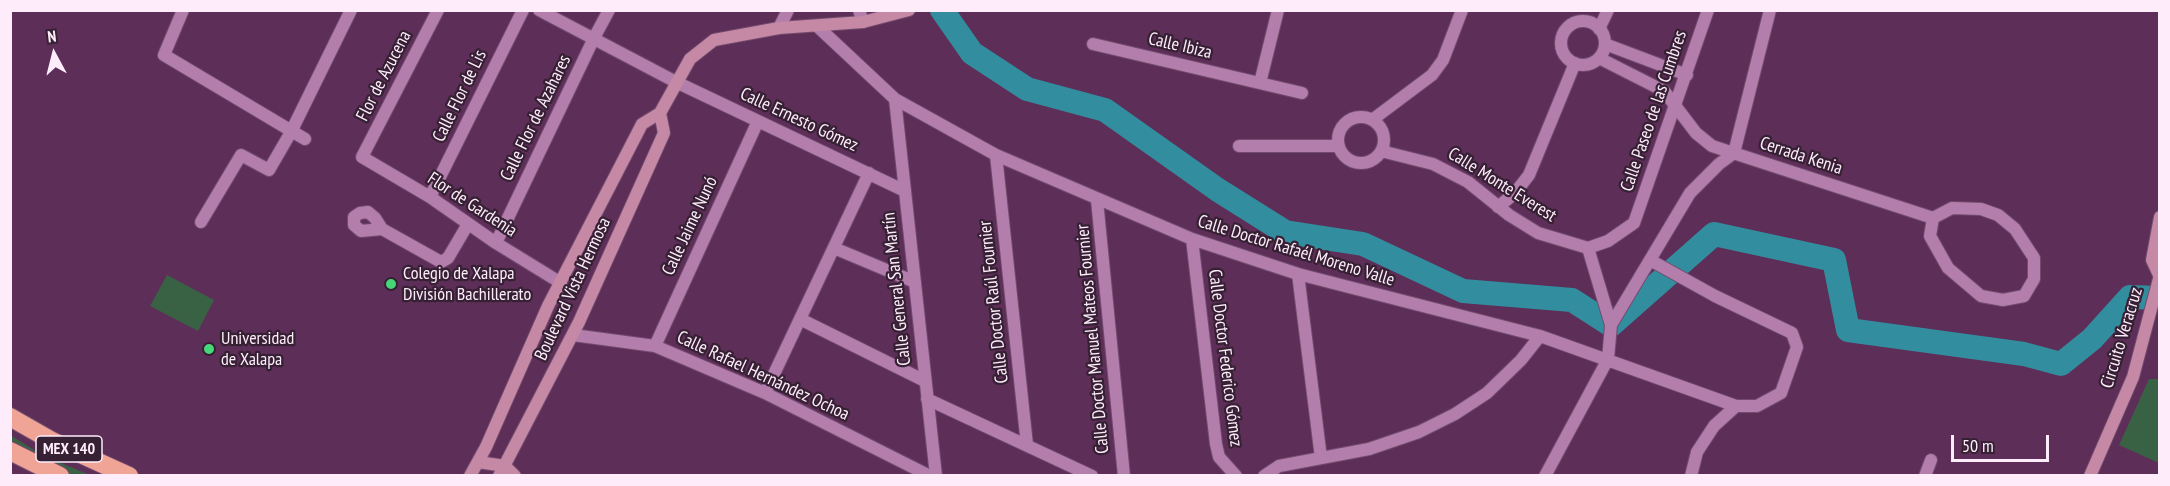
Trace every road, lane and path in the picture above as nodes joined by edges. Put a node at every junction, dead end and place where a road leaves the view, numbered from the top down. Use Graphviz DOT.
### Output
graph roads {
  1 [pos="183,10"];
  2 [pos="351,10"];
  3 [pos="438,10"];
  4 [pos="523,10"];
  5 [pos="538,10"];
  6 [pos="609,10"];
  7 [pos="788,10"];
  8 [pos="1278,10"];
  9 [pos="1462,10"];
  10 [pos="1608,10"];
  11 [pos="1708,10"];
  12 [pos="1770,10"];
  13 [pos="906,12"];
  14 [pos="861,16"];
  15 [pos="817,26"];
  16 [pos="778,28"];
  17 [pos="1599,28"];
  18 [pos="594,38"];
  19 [pos="1093,44"];
  20 [pos="1605,44"];
  21 [pos="1599,58"];
  22 [pos="1575,63"];
  23 [pos="1687,75"];
  24 [pos="676,82"];
  25 [pos="1260,83"];
  26 [pos="1302,93"];
  27 [pos="895,99"];
  28 [pos="1675,105"];
  29 [pos="660,113"];
  30 [pos="1372,120"];
  31 [pos="758,121"];
  32 [pos="291,132"];
  33 [pos="305,139"];
  34 [pos="1239,146"];
  35 [pos="1339,146"];
  36 [pos="1381,151"];
  37 [pos="1734,153"];
  38 [pos="996,155"];
  39 [pos="362,157"];
  40 [pos="869,173"];
  41 [pos="905,191"];
  42 [pos="430,197"];
  43 [pos="1097,200"];
  44 [pos="1498,207"];
  45 [pos="2160,217"];
  46 [pos="1932,218"];
  47 [pos="201,222"];
  48 [pos="468,224"];
  49 [pos="382,229"];
  50 [pos="1192,239"];
  51 [pos="496,243"];
  52 [pos="834,248"];
  53 [pos="1588,248"];
  54 [pos="1650,260"];
  55 [pos="2156,261"];
  56 [pos="1298,274"];
  57 [pos="2158,278"];
  58 [pos="915,282"];
  59 [pos="561,283"];
  60 [pos="800,319"];
  61 [pos="1611,325"];
  62 [pos="573,335"];
  63 [pos="1540,336"];
  64 [pos="655,346"];
  65 [pos="1608,359"];
  66 [pos="925,381"];
  67 [pos="765,393"];
  68 [pos="927,399"];
  69 [pos="1736,406"];
  70 [pos="10,417"];
  71 [pos="1027,445"];
  72 [pos="10,452"];
  73 [pos="1321,458"];
  74 [pos="1931,460"];
  75 [pos="478,462"];
  76 [pos="502,471"];
  77 [pos="60,476"];
  78 [pos="129,476"];
  79 [pos="470,476"];
  80 [pos="515,476"];
  81 [pos="930,476"];
  82 [pos="936,476"];
  83 [pos="1092,476"];
  84 [pos="1124,476"];
  85 [pos="1236,476"];
  86 [pos="1264,476"];
  87 [pos="1545,476"];
  88 [pos="1691,476"];
  89 [pos="1925,476"];
  90 [pos="2090,476"];
  1 -- 32 [label="street"];
  2 -- 32 [label="street"];
  3 -- 39 [label="street, Flor de Azucena"];
  4 -- 42 [label="street, Calle Flor de Lis"];
  5 -- 18 [label="street, Calle Ernesto Gómez"];
  6 -- 18 [label="street, Calle Flor de Azahares"];
  7 -- 16 [label="street"];
  8 -- 25 [label="street"];
  9 -- 30 [label="street"];
  10 -- 17 [label="street"];
  11 -- 23 [label="street, Calle Paseo de las Cumbres"];
  12 -- 37 [label="street"];
  13 -- 14 [label="street, Boulevard Vista Hermosa"];
  14 -- 15 [label="street, Boulevard Vista Hermosa"];
  15 -- 16 [label="street, Boulevard Vista Hermosa"];
  15 -- 27 [label="street, Calle Doctor Rafaél Moreno Valle"];
  16 -- 24 [label="street, Boulevard Vista Hermosa"];
  17 -- 20 [label="street"];
  17 -- 22 [label="street"];
  18 -- 24 [label="street, Calle Ernesto Gómez"];
  18 -- 51 [label="street, Calle Flor de Azahares"];
  19 -- 25 [label="street, Calle Ibiza"];
  20 -- 21 [label="street"];
  20 -- 23 [label="street"];
  21 -- 22 [label="street"];
  21 -- 28 [label="street, Cerrada Kenia"];
  22 -- 44 [label="street"];
  23 -- 28 [label="street, Calle Paseo de las Cumbres"];
  24 -- 29 [label="street, Boulevard Vista Hermosa"];
  24 -- 31 [label="street, Calle Ernesto Gómez"];
  25 -- 26 [label="street, Calle Ibiza"];
  27 -- 38 [label="street, Calle Doctor Rafaél Moreno Valle"];
  27 -- 41 [label="street, Calle General San Martín"];
  28 -- 37 [label="street, Cerrada Kenia"];
  28 -- 53 [label="street, Calle Paseo de las Cumbres"];
  29 -- 59 [label="street, Boulevard Vista Hermosa"];
  29 -- 62 [label="street, Boulevard Vista Hermosa"];
  30 -- 35 [label="street"];
  30 -- 36 [label="street"];
  31 -- 40 [label="street, Calle Ernesto Gómez"];
  31 -- 64 [label="street, Calle Jaime Nunó"];
  32 -- 33 [label="street"];
  32 -- 47 [label="street"];
  34 -- 35 [label="street"];
  35 -- 36 [label="street"];
  36 -- 44 [label="street, Calle Monte Everest"];
  37 -- 46 [label="street, Cerrada Kenia"];
  37 -- 54 [label="street"];
  38 -- 43 [label="street, Calle Doctor Rafaél Moreno Valle"];
  38 -- 71 [label="street, Calle Doctor Raúl Fournier"];
  39 -- 42 [label="street, Flor de Gardenia"];
  40 -- 41 [label="street, Calle Ernesto Gómez"];
  40 -- 52 [label="street"];
  41 -- 58 [label="street, Calle General San Martín"];
  42 -- 48 [label="street, Flor de Gardenia"];
  43 -- 50 [label="street, Calle Doctor Rafaél Moreno Valle"];
  43 -- 84 [label="street, Calle Doctor Manuel Mateos Fournier"];
  44 -- 53 [label="street, Calle Monte Everest"];
  45 -- 55 [label="street"];
  46 -- 46 [label="street"];
  48 -- 49 [label="street"];
  48 -- 51 [label="street, Flor de Gardenia"];
  50 -- 56 [label="street, Calle Doctor Rafaél Moreno Valle"];
  50 -- 85 [label="street, Calle Doctor Federico Gómez"];
  51 -- 59 [label="street, Flor de Gardenia"];
  52 -- 58 [label="street"];
  52 -- 60 [label="street"];
  53 -- 61 [label="street"];
  54 -- 61 [label="street"];
  54 -- 69 [label="street"];
  55 -- 57 [label="street, Circuito Veracruz"];
  56 -- 63 [label="street, Calle Doctor Rafaél Moreno Valle"];
  56 -- 73 [label="street"];
  57 -- 90 [label="street, Circuito Veracruz"];
  58 -- 66 [label="street, Calle General San Martín"];
  59 -- 75 [label="street, Boulevard Vista Hermosa"];
  60 -- 66 [label="street"];
  60 -- 67 [label="street"];
  61 -- 65 [label="street"];
  62 -- 64 [label="street, Calle Rafael Hernández Ochoa"];
  62 -- 76 [label="street, Boulevard Vista Hermosa"];
  63 -- 65 [label="street, Calle Doctor Rafaél Moreno Valle"];
  63 -- 73 [label="street"];
  64 -- 67 [label="street, Calle Rafael Hernández Ochoa"];
  65 -- 69 [label="street, Calle Doctor Rafaél Moreno Valle"];
  65 -- 87 [label="street"];
  66 -- 68 [label="street, Calle General San Martín"];
  67 -- 81 [label="street, Calle Rafael Hernández Ochoa"];
  68 -- 71 [label="street"];
  68 -- 82 [label="street, Calle General San Martín"];
  69 -- 88 [label="street"];
  70 -- 78 [label="highway, MEX 140"];
  71 -- 83 [label="street"];
  72 -- 77 [label="highway, MEX 140"];
  73 -- 86 [label="street"];
  74 -- 89 [label="street"];
  75 -- 76 [label="street"];
  75 -- 79 [label="street, Boulevard Vista Hermosa"];
  76 -- 80 [label="street"];
}
